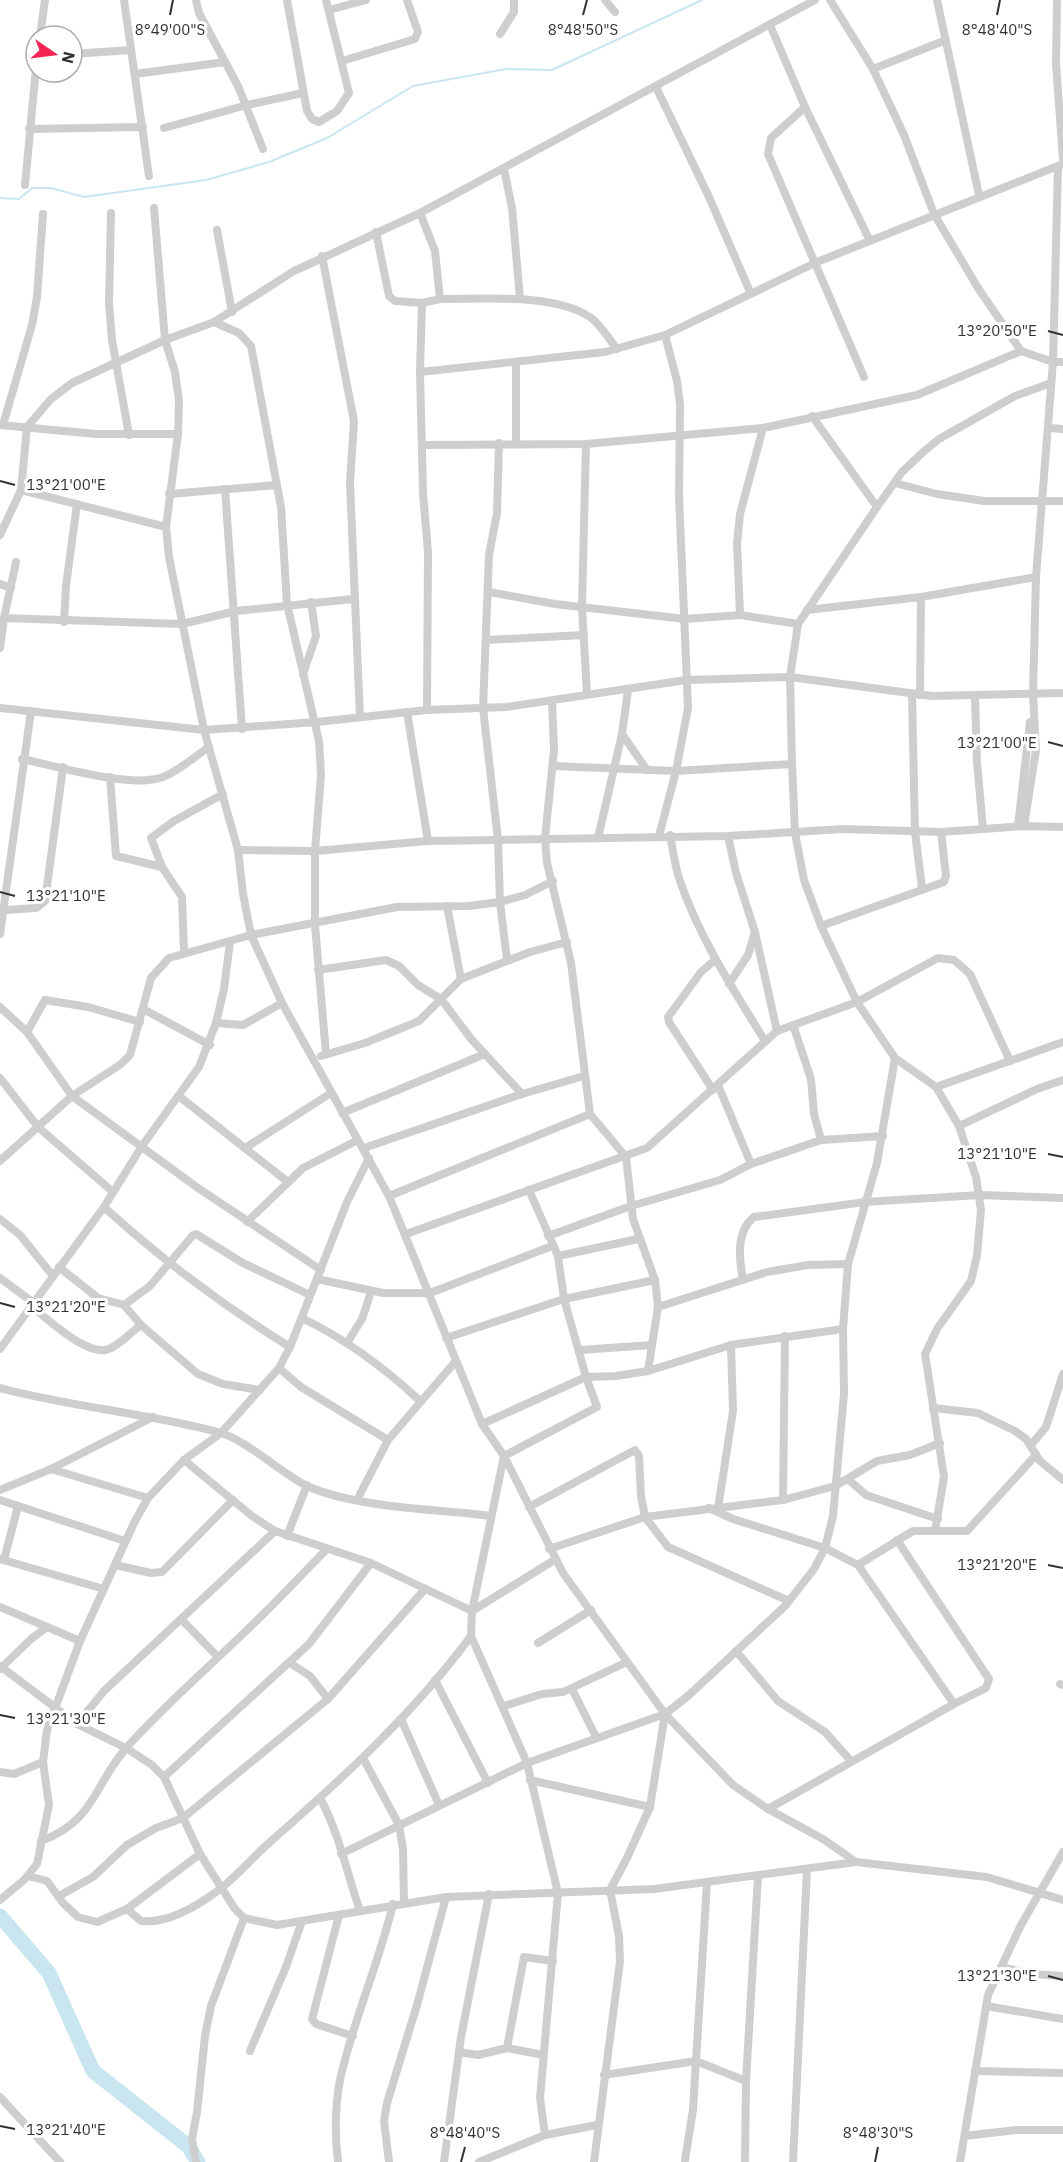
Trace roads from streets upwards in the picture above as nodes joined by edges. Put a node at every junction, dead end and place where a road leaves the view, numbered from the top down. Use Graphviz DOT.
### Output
graph roads {
  1 [pos="45,0"];
  2 [pos="124,0"];
  3 [pos="196,0"];
  4 [pos="287,0"];
  5 [pos="326,0"];
  6 [pos="366,0"];
  7 [pos="407,0"];
  8 [pos="514,0"];
  9 [pos="605,0"];
  10 [pos="815,0"];
  11 [pos="830,0"];
  12 [pos="937,0"];
  13 [pos="1057,0"];
  14 [pos="329,10"];
  15 [pos="615,12"];
  16 [pos="42,24"];
  17 [pos="770,25"];
  18 [pos="500,34"];
  19 [pos="946,39"];
  20 [pos="131,50"];
  21 [pos="84,53"];
  22 [pos="225,62"];
  23 [pos="342,62"];
  24 [pos="873,69"];
  25 [pos="135,74"];
  26 [pos="34,84"];
  27 [pos="656,87"];
  28 [pos="303,93"];
  29 [pos="247,105"];
  30 [pos="805,106"];
  31 [pos="143,127"];
  32 [pos="164,128"];
  33 [pos="29,129"];
  34 [pos="263,149"];
  35 [pos="1061,163"];
  36 [pos="504,169"];
  37 [pos="149,176"];
  38 [pos="25,184"];
  39 [pos="979,195"];
  40 [pos="154,208"];
  41 [pos="111,213"];
  42 [pos="420,213"];
  43 [pos="42,214"];
  44 [pos="934,214"];
  45 [pos="217,230"];
  46 [pos="376,232"];
  47 [pos="870,240"];
  48 [pos="322,256"];
  49 [pos="817,262"];
  50 [pos="751,294"];
  51 [pos="520,298"];
  52 [pos="440,299"];
  53 [pos="422,303"];
  54 [pos="1058,304"];
  55 [pos="232,312"];
  56 [pos="214,322"];
  57 [pos="665,335"];
  58 [pos="165,340"];
  59 [pos="618,349"];
  60 [pos="1021,351"];
  61 [pos="516,362"];
  62 [pos="1058,362"];
  63 [pos="118,364"];
  64 [pos="420,372"];
  65 [pos="864,377"];
  66 [pos="1052,383"];
  67 [pos="812,416"];
  68 [pos="1,425"];
  69 [pos="27,427"];
  70 [pos="763,428"];
  71 [pos="1050,428"];
  72 [pos="1063,429"];
  73 [pos="178,434"];
  74 [pos="679,434"];
  75 [pos="129,435"];
  76 [pos="499,443"];
  77 [pos="516,443"];
  78 [pos="586,444"];
  79 [pos="424,445"];
  80 [pos="895,483"];
  81 [pos="277,485"];
  82 [pos="225,489"];
  83 [pos="21,490"];
  84 [pos="169,494"];
  85 [pos="1042,500"];
  86 [pos="1063,501"];
  87 [pos="77,504"];
  88 [pos="877,507"];
  89 [pos="166,527"];
  90 [pos="0,535"];
  91 [pos="16,562"];
  92 [pos="1036,577"];
  93 [pos="0,584"];
  94 [pos="11,588"];
  95 [pos="489,592"];
  96 [pos="921,597"];
  97 [pos="353,599"];
  98 [pos="311,602"];
  99 [pos="287,604"];
  100 [pos="582,607"];
  101 [pos="807,610"];
  102 [pos="236,611"];
  103 [pos="740,615"];
  104 [pos="4,618"];
  105 [pos="685,619"];
  106 [pos="64,622"];
  107 [pos="182,624"];
  108 [pos="798,624"];
  109 [pos="584,635"];
  110 [pos="487,640"];
  111 [pos="0,648"];
  112 [pos="303,675"];
  113 [pos="790,677"];
  114 [pos="686,680"];
  115 [pos="628,690"];
  116 [pos="1063,693"];
  117 [pos="587,694"];
  118 [pos="916,694"];
  119 [pos="1033,694"];
  120 [pos="975,697"];
  121 [pos="552,701"];
  122 [pos="0,708"];
  123 [pos="483,708"];
  124 [pos="427,710"];
  125 [pos="31,711"];
  126 [pos="408,712"];
  127 [pos="360,717"];
  128 [pos="317,722"];
  129 [pos="242,729"];
  130 [pos="204,730"];
  131 [pos="622,734"];
  132 [pos="209,747"];
  133 [pos="22,759"];
  134 [pos="792,764"];
  135 [pos="553,766"];
  136 [pos="63,767"];
  137 [pos="614,769"];
  138 [pos="647,770"];
  139 [pos="676,771"];
  140 [pos="111,777"];
  141 [pos="223,794"];
  142 [pos="1021,826"];
  143 [pos="1063,827"];
  144 [pos="983,829"];
  145 [pos="915,832"];
  146 [pos="941,832"];
  147 [pos="795,833"];
  148 [pos="670,835"];
  149 [pos="659,836"];
  150 [pos="728,836"];
  151 [pos="545,838"];
  152 [pos="598,838"];
  153 [pos="498,840"];
  154 [pos="428,841"];
  155 [pos="238,850"];
  156 [pos="315,851"];
  157 [pos="162,867"];
  158 [pos="554,881"];
  159 [pos="922,888"];
  160 [pos="500,902"];
  161 [pos="447,906"];
  162 [pos="5,910"];
  163 [pos="315,925"];
  164 [pos="821,926"];
  165 [pos="756,932"];
  166 [pos="0,934"];
  167 [pos="251,935"];
  168 [pos="230,942"];
  169 [pos="567,942"];
  170 [pos="184,953"];
  171 [pos="507,960"];
  172 [pos="715,960"];
  173 [pos="318,970"];
  174 [pos="461,979"];
  175 [pos="729,984"];
  176 [pos="441,999"];
  177 [pos="857,1002"];
  178 [pos="282,1003"];
  179 [pos="0,1007"];
  180 [pos="143,1010"];
  181 [pos="140,1022"];
  182 [pos="216,1023"];
  183 [pos="793,1025"];
  184 [pos="777,1031"];
  185 [pos="27,1032"];
  186 [pos="765,1041"];
  187 [pos="1063,1042"];
  188 [pos="210,1045"];
  189 [pos="326,1054"];
  190 [pos="485,1054"];
  191 [pos="895,1058"];
  192 [pos="313,1059"];
  193 [pos="1010,1061"];
  194 [pos="584,1076"];
  195 [pos="0,1078"];
  196 [pos="1063,1080"];
  197 [pos="936,1086"];
  198 [pos="715,1087"];
  199 [pos="331,1093"];
  200 [pos="522,1094"];
  201 [pos="72,1096"];
  202 [pos="180,1096"];
  203 [pos="342,1113"];
  204 [pos="590,1114"];
  205 [pos="959,1126"];
  206 [pos="38,1127"];
  207 [pos="883,1136"];
  208 [pos="358,1140"];
  209 [pos="821,1140"];
  210 [pos="142,1146"];
  211 [pos="245,1148"];
  212 [pos="364,1148"];
  213 [pos="626,1157"];
  214 [pos="369,1158"];
  215 [pos="0,1161"];
  216 [pos="751,1164"];
  217 [pos="288,1182"];
  218 [pos="529,1190"];
  219 [pos="113,1192"];
  220 [pos="980,1195"];
  221 [pos="389,1196"];
  222 [pos="1063,1198"];
  223 [pos="865,1202"];
  224 [pos="631,1206"];
  225 [pos="104,1207"];
  226 [pos="0,1219"];
  227 [pos="247,1222"];
  228 [pos="406,1234"];
  229 [pos="548,1236"];
  230 [pos="638,1239"];
  231 [pos="552,1246"];
  232 [pos="558,1256"];
  233 [pos="170,1262"];
  234 [pos="848,1264"];
  235 [pos="59,1267"];
  236 [pos="321,1270"];
  237 [pos="53,1276"];
  238 [pos="0,1278"];
  239 [pos="317,1279"];
  240 [pos="743,1279"];
  241 [pos="655,1280"];
  242 [pos="371,1292"];
  243 [pos="430,1293"];
  244 [pos="310,1295"];
  245 [pos="564,1299"];
  246 [pos="33,1305"];
  247 [pos="124,1305"];
  248 [pos="658,1307"];
  249 [pos="302,1318"];
  250 [pos="141,1325"];
  251 [pos="843,1329"];
  252 [pos="784,1336"];
  253 [pos="446,1338"];
  254 [pos="347,1343"];
  255 [pos="2,1344"];
  256 [pos="652,1345"];
  257 [pos="731,1346"];
  258 [pos="290,1347"];
  259 [pos="580,1350"];
  260 [pos="456,1362"];
  261 [pos="279,1368"];
  262 [pos="648,1371"];
  263 [pos="1063,1374"];
  264 [pos="586,1377"];
  265 [pos="0,1388"];
  266 [pos="260,1390"];
  267 [pos="420,1401"];
  268 [pos="933,1408"];
  269 [pos="153,1417"];
  270 [pos="482,1424"];
  271 [pos="221,1433"];
  272 [pos="388,1440"];
  273 [pos="940,1443"];
  274 [pos="1031,1445"];
  275 [pos="1036,1455"];
  276 [pos="504,1456"];
  277 [pos="184,1460"];
  278 [pos="51,1469"];
  279 [pos="849,1480"];
  280 [pos="1063,1480"];
  281 [pos="307,1485"];
  282 [pos="835,1486"];
  283 [pos="0,1490"];
  284 [pos="148,1498"];
  285 [pos="0,1500"];
  286 [pos="232,1500"];
  287 [pos="357,1500"];
  288 [pos="783,1500"];
  289 [pos="18,1506"];
  290 [pos="530,1507"];
  291 [pos="714,1508"];
  292 [pos="491,1516"];
  293 [pos="645,1517"];
  294 [pos="938,1519"];
  295 [pos="935,1531"];
  296 [pos="274,1532"];
  297 [pos="287,1536"];
  298 [pos="897,1540"];
  299 [pos="125,1541"];
  300 [pos="825,1548"];
  301 [pos="549,1549"];
  302 [pos="326,1550"];
  303 [pos="556,1559"];
  304 [pos="2,1560"];
  305 [pos="371,1563"];
  306 [pos="858,1564"];
  307 [pos="115,1565"];
  308 [pos="104,1589"];
  309 [pos="425,1589"];
  310 [pos="789,1601"];
  311 [pos="0,1606"];
  312 [pos="591,1610"];
  313 [pos="472,1611"];
  314 [pos="182,1620"];
  315 [pos="47,1627"];
  316 [pos="471,1636"];
  317 [pos="80,1641"];
  318 [pos="538,1643"];
  319 [pos="736,1651"];
  320 [pos="218,1657"];
  321 [pos="627,1662"];
  322 [pos="290,1663"];
  323 [pos="1,1667"];
  324 [pos="435,1680"];
  325 [pos="572,1689"];
  326 [pos="328,1699"];
  327 [pos="954,1704"];
  328 [pos="54,1707"];
  329 [pos="504,1707"];
  330 [pos="665,1714"];
  331 [pos="401,1719"];
  332 [pos="77,1724"];
  333 [pos="596,1737"];
  334 [pos="126,1748"];
  335 [pos="363,1758"];
  336 [pos="851,1761"];
  337 [pos="43,1762"];
  338 [pos="527,1763"];
  339 [pos="0,1772"];
  340 [pos="164,1777"];
  341 [pos="530,1780"];
  342 [pos="488,1784"];
  343 [pos="320,1798"];
  344 [pos="439,1805"];
  345 [pos="650,1807"];
  346 [pos="768,1809"];
  347 [pos="183,1818"];
  348 [pos="399,1825"];
  349 [pos="41,1841"];
  350 [pos="1063,1852"];
  351 [pos="200,1854"];
  352 [pos="341,1854"];
  353 [pos="856,1862"];
  354 [pos="807,1869"];
  355 [pos="28,1876"];
  356 [pos="758,1876"];
  357 [pos="707,1882"];
  358 [pos="220,1889"];
  359 [pos="610,1890"];
  360 [pos="558,1893"];
  361 [pos="1038,1893"];
  362 [pos="489,1894"];
  363 [pos="59,1896"];
  364 [pos="446,1897"];
  365 [pos="0,1900"];
  366 [pos="1063,1900"];
  367 [pos="404,1903"];
  368 [pos="393,1904"];
  369 [pos="127,1909"];
  370 [pos="360,1911"];
  371 [pos="339,1915"];
  372 [pos="244,1918"];
  373 [pos="302,1921"];
  374 [pos="553,1961"];
  375 [pos="1001,1967"];
  376 [pos="1063,1976"];
  377 [pos="986,2006"];
  378 [pos="1063,2019"];
  379 [pos="353,2036"];
  380 [pos="507,2048"];
  381 [pos="250,2051"];
  382 [pos="459,2052"];
  383 [pos="543,2055"];
  384 [pos="696,2061"];
  385 [pos="975,2072"];
  386 [pos="1063,2073"];
  387 [pos="604,2075"];
  388 [pos="746,2081"];
  389 [pos="0,2097"];
  390 [pos="597,2125"];
  391 [pos="1063,2130"];
  392 [pos="544,2135"];
  393 [pos="965,2136"];
  394 [pos="685,2160"];
  395 [pos="60,2162"];
  396 [pos="196,2162"];
  397 [pos="338,2162"];
  398 [pos="389,2162"];
  399 [pos="444,2162"];
  400 [pos="479,2162"];
  401 [pos="594,2162"];
  402 [pos="745,2162"];
  403 [pos="793,2162"];
  404 [pos="960,2162"];
  1 -- 16 [label="street"];
  2 -- 20 [label="street"];
  3 -- 22 [label="street"];
  4 -- 28 [label="street"];
  5 -- 14 [label="street"];
  6 -- 14 [label="street"];
  7 -- 23 [label="street"];
  8 -- 18 [label="street"];
  9 -- 15 [label="street"];
  10 -- 17 [label="street"];
  11 -- 24 [label="street"];
  12 -- 19 [label="street"];
  13 -- 35 [label="street"];
  14 -- 23 [label="street"];
  17 -- 27 [label="street"];
  17 -- 30 [label="street"];
  19 -- 24 [label="street"];
  19 -- 39 [label="street"];
  20 -- 21 [label="street"];
  20 -- 25 [label="street"];
  22 -- 25 [label="street"];
  22 -- 29 [label="street"];
  23 -- 28 [label="street"];
  24 -- 44 [label="street"];
  25 -- 31 [label="street"];
  26 -- 33 [label="street"];
  27 -- 36 [label="street"];
  27 -- 50 [label="street"];
  28 -- 29 [label="street"];
  29 -- 32 [label="street"];
  29 -- 34 [label="street"];
  30 -- 47 [label="street"];
  30 -- 49 [label="street"];
  31 -- 33 [label="street"];
  31 -- 37 [label="street"];
  33 -- 38 [label="street"];
  35 -- 39 [label="street"];
  35 -- 54 [label="street"];
  36 -- 42 [label="street"];
  36 -- 51 [label="street"];
  39 -- 44 [label="street"];
  40 -- 58 [label="street"];
  41 -- 63 [label="street"];
  42 -- 46 [label="street"];
  42 -- 52 [label="street"];
  43 -- 68 [label="street"];
  44 -- 47 [label="street"];
  44 -- 60 [label="street"];
  45 -- 55 [label="street"];
  46 -- 48 [label="street"];
  46 -- 53 [label="street"];
  47 -- 49 [label="street"];
  48 -- 55 [label="street"];
  48 -- 97 [label="street"];
  49 -- 50 [label="street"];
  49 -- 65 [label="street"];
  50 -- 57 [label="street"];
  51 -- 52 [label="street"];
  51 -- 59 [label="street"];
  52 -- 53 [label="street"];
  53 -- 64 [label="street"];
  54 -- 62 [label="street"];
  55 -- 56 [label="street"];
  56 -- 58 [label="street"];
  56 -- 81 [label="street"];
  57 -- 59 [label="street"];
  57 -- 74 [label="street"];
  58 -- 63 [label="street"];
  58 -- 73 [label="street"];
  59 -- 61 [label="street"];
  60 -- 62 [label="street"];
  60 -- 67 [label="street"];
  61 -- 64 [label="street"];
  61 -- 77 [label="street"];
  62 -- 66 [label="street"];
  63 -- 69 [label="street"];
  63 -- 75 [label="street"];
  64 -- 79 [label="street"];
  66 -- 71 [label="street"];
  66 -- 80 [label="street"];
  67 -- 70 [label="street"];
  67 -- 88 [label="street"];
  68 -- 69 [label="street"];
  69 -- 75 [label="street"];
  69 -- 83 [label="street"];
  70 -- 74 [label="street"];
  70 -- 103 [label="street"];
  71 -- 72 [label="street"];
  71 -- 85 [label="street"];
  73 -- 75 [label="street"];
  73 -- 84 [label="street"];
  74 -- 78 [label="street"];
  74 -- 105 [label="street"];
  76 -- 77 [label="street"];
  76 -- 79 [label="street"];
  76 -- 95 [label="street"];
  77 -- 78 [label="street"];
  78 -- 100 [label="street"];
  79 -- 124 [label="street"];
  80 -- 85 [label="street"];
  80 -- 88 [label="street"];
  81 -- 82 [label="street"];
  81 -- 99 [label="street"];
  82 -- 84 [label="street"];
  82 -- 102 [label="street"];
  83 -- 87 [label="street"];
  83 -- 90 [label="street"];
  84 -- 89 [label="street"];
  85 -- 86 [label="street"];
  85 -- 92 [label="street"];
  87 -- 89 [label="street"];
  87 -- 106 [label="street"];
  88 -- 101 [label="street"];
  89 -- 107 [label="street"];
  91 -- 94 [label="street"];
  92 -- 96 [label="street"];
  92 -- 119 [label="street"];
  93 -- 94 [label="street"];
  94 -- 104 [label="street"];
  95 -- 100 [label="street"];
  95 -- 110 [label="street"];
  96 -- 101 [label="street"];
  96 -- 118 [label="street"];
  97 -- 98 [label="street"];
  97 -- 127 [label="street"];
  98 -- 99 [label="street"];
  98 -- 112 [label="street"];
  99 -- 102 [label="street"];
  99 -- 112 [label="street"];
  100 -- 105 [label="street"];
  100 -- 109 [label="street"];
  101 -- 108 [label="street"];
  102 -- 107 [label="street"];
  102 -- 129 [label="street"];
  103 -- 105 [label="street"];
  103 -- 108 [label="street"];
  104 -- 106 [label="street"];
  104 -- 111 [label="street"];
  105 -- 114 [label="street"];
  106 -- 107 [label="street"];
  107 -- 130 [label="street"];
  108 -- 113 [label="street"];
  109 -- 110 [label="street"];
  109 -- 117 [label="street"];
  110 -- 123 [label="street"];
  112 -- 128 [label="street"];
  113 -- 114 [label="street"];
  113 -- 118 [label="street"];
  113 -- 134 [label="street"];
  114 -- 115 [label="street"];
  114 -- 139 [label="street"];
  115 -- 117 [label="street"];
  115 -- 131 [label="street"];
  116 -- 119 [label="street"];
  117 -- 121 [label="street"];
  118 -- 120 [label="street"];
  118 -- 145 [label="street"];
  119 -- 120 [label="street"];
  119 -- 142 [label="street"];
  120 -- 144 [label="street"];
  121 -- 123 [label="street"];
  121 -- 135 [label="street"];
  122 -- 125 [label="street"];
  123 -- 124 [label="street"];
  123 -- 153 [label="street"];
  124 -- 126 [label="street"];
  125 -- 130 [label="street"];
  125 -- 133 [label="street"];
  126 -- 127 [label="street"];
  126 -- 154 [label="street"];
  127 -- 128 [label="street"];
  128 -- 129 [label="street"];
  128 -- 156 [label="street"];
  129 -- 130 [label="street"];
  130 -- 132 [label="street"];
  131 -- 137 [label="street"];
  131 -- 138 [label="street"];
  132 -- 140 [label="street"];
  132 -- 141 [label="street"];
  133 -- 136 [label="street"];
  133 -- 162 [label="street"];
  134 -- 139 [label="street"];
  134 -- 147 [label="street"];
  135 -- 137 [label="street"];
  135 -- 151 [label="street"];
  136 -- 140 [label="street"];
  136 -- 162 [label="street"];
  137 -- 138 [label="street"];
  137 -- 152 [label="street"];
  138 -- 139 [label="street"];
  139 -- 149 [label="street"];
  140 -- 157 [label="street"];
  141 -- 155 [label="street"];
  141 -- 157 [label="street"];
  142 -- 143 [label="street"];
  142 -- 144 [label="street"];
  144 -- 146 [label="street"];
  145 -- 146 [label="street"];
  145 -- 147 [label="street"];
  145 -- 159 [label="street"];
  146 -- 159 [label="street"];
  147 -- 150 [label="street"];
  147 -- 164 [label="street"];
  148 -- 149 [label="street"];
  148 -- 150 [label="street"];
  148 -- 172 [label="street"];
  149 -- 152 [label="street"];
  150 -- 165 [label="street"];
  151 -- 152 [label="street"];
  151 -- 153 [label="street"];
  151 -- 158 [label="street"];
  153 -- 154 [label="street"];
  153 -- 160 [label="street"];
  154 -- 156 [label="street"];
  155 -- 156 [label="street"];
  155 -- 167 [label="street"];
  156 -- 163 [label="street"];
  157 -- 170 [label="street"];
  158 -- 160 [label="street"];
  158 -- 169 [label="street"];
  159 -- 164 [label="street"];
  160 -- 161 [label="street"];
  160 -- 171 [label="street"];
  161 -- 163 [label="street"];
  161 -- 174 [label="street"];
  162 -- 166 [label="street"];
  163 -- 167 [label="street"];
  163 -- 173 [label="street"];
  164 -- 177 [label="street"];
  165 -- 175 [label="street"];
  165 -- 184 [label="street"];
  167 -- 168 [label="street"];
  167 -- 178 [label="street"];
  168 -- 170 [label="street"];
  168 -- 182 [label="street"];
  169 -- 171 [label="street"];
  169 -- 194 [label="street"];
  170 -- 180 [label="street"];
  171 -- 174 [label="street"];
  172 -- 175 [label="street"];
  172 -- 198 [label="street"];
  173 -- 176 [label="street"];
  173 -- 189 [label="street"];
  174 -- 176 [label="street"];
  175 -- 186 [label="street"];
  176 -- 189 [label="street"];
  176 -- 190 [label="street"];
  177 -- 183 [label="street"];
  177 -- 191 [label="street"];
  177 -- 193 [label="street"];
  178 -- 182 [label="street"];
  178 -- 192 [label="street"];
  179 -- 185 [label="street"];
  180 -- 181 [label="street"];
  180 -- 188 [label="street"];
  181 -- 185 [label="street"];
  181 -- 201 [label="street"];
  182 -- 188 [label="street"];
  183 -- 184 [label="street"];
  183 -- 209 [label="street"];
  184 -- 186 [label="street"];
  185 -- 201 [label="street"];
  186 -- 198 [label="street"];
  187 -- 193 [label="street"];
  188 -- 202 [label="street"];
  189 -- 192 [label="street"];
  190 -- 200 [label="street"];
  190 -- 203 [label="street"];
  191 -- 197 [label="street"];
  191 -- 207 [label="street"];
  192 -- 199 [label="street"];
  193 -- 197 [label="street"];
  194 -- 200 [label="street"];
  194 -- 204 [label="street"];
  195 -- 206 [label="street"];
  196 -- 205 [label="street"];
  197 -- 205 [label="street"];
  198 -- 213 [label="street"];
  198 -- 216 [label="street"];
  199 -- 203 [label="street"];
  199 -- 211 [label="street"];
  200 -- 212 [label="street"];
  201 -- 206 [label="street"];
  201 -- 210 [label="street"];
  202 -- 210 [label="street"];
  202 -- 211 [label="street"];
  203 -- 208 [label="street"];
  204 -- 213 [label="street"];
  204 -- 221 [label="street"];
  205 -- 220 [label="street"];
  206 -- 215 [label="street"];
  206 -- 219 [label="street"];
  207 -- 209 [label="street"];
  207 -- 223 [label="street"];
  208 -- 212 [label="street"];
  208 -- 217 [label="street"];
  209 -- 216 [label="street"];
  210 -- 219 [label="street"];
  210 -- 227 [label="street"];
  211 -- 217 [label="street"];
  212 -- 214 [label="street"];
  213 -- 218 [label="street"];
  213 -- 224 [label="street"];
  214 -- 221 [label="street"];
  214 -- 236 [label="street"];
  216 -- 224 [label="street"];
  217 -- 227 [label="street"];
  218 -- 228 [label="street"];
  218 -- 229 [label="street"];
  219 -- 225 [label="street"];
  220 -- 222 [label="street"];
  220 -- 223 [label="street"];
  220 -- 268 [label="street"];
  221 -- 228 [label="street"];
  223 -- 234 [label="street"];
  223 -- 240 [label="street"];
  224 -- 229 [label="street"];
  224 -- 230 [label="street"];
  225 -- 233 [label="street"];
  225 -- 235 [label="street"];
  226 -- 237 [label="street"];
  227 -- 236 [label="street"];
  228 -- 243 [label="street"];
  229 -- 231 [label="street"];
  230 -- 232 [label="street"];
  230 -- 241 [label="street"];
  231 -- 232 [label="street"];
  231 -- 243 [label="street"];
  232 -- 245 [label="street"];
  233 -- 244 [label="street"];
  233 -- 247 [label="street"];
  233 -- 258 [label="street"];
  234 -- 240 [label="street"];
  234 -- 251 [label="street"];
  235 -- 237 [label="street"];
  235 -- 247 [label="street"];
  236 -- 239 [label="street"];
  237 -- 246 [label="street"];
  238 -- 246 [label="street"];
  239 -- 242 [label="street"];
  239 -- 244 [label="street"];
  240 -- 248 [label="street"];
  241 -- 245 [label="street"];
  241 -- 248 [label="street"];
  242 -- 243 [label="street"];
  242 -- 254 [label="street"];
  243 -- 253 [label="street"];
  244 -- 249 [label="street"];
  245 -- 253 [label="street"];
  245 -- 259 [label="street"];
  246 -- 250 [label="street"];
  246 -- 255 [label="street"];
  247 -- 250 [label="street"];
  248 -- 256 [label="street"];
  249 -- 254 [label="street"];
  249 -- 258 [label="street"];
  250 -- 266 [label="street"];
  251 -- 252 [label="street"];
  251 -- 282 [label="street"];
  252 -- 257 [label="street"];
  252 -- 288 [label="street"];
  253 -- 260 [label="street"];
  254 -- 267 [label="street"];
  256 -- 259 [label="street"];
  256 -- 262 [label="street"];
  257 -- 262 [label="street"];
  257 -- 291 [label="street"];
  258 -- 261 [label="street"];
  259 -- 264 [label="street"];
  260 -- 267 [label="street"];
  260 -- 270 [label="street"];
  261 -- 266 [label="street"];
  261 -- 272 [label="street"];
  262 -- 264 [label="street"];
  263 -- 274 [label="street"];
  264 -- 270 [label="street"];
  264 -- 276 [label="street"];
  265 -- 269 [label="street"];
  266 -- 271 [label="street"];
  267 -- 272 [label="street"];
  268 -- 273 [label="street"];
  268 -- 274 [label="street"];
  269 -- 271 [label="street"];
  269 -- 278 [label="street"];
  270 -- 276 [label="street"];
  271 -- 277 [label="street"];
  271 -- 281 [label="street"];
  272 -- 287 [label="street"];
  273 -- 279 [label="street"];
  273 -- 294 [label="street"];
  274 -- 275 [label="street"];
  275 -- 280 [label="street"];
  275 -- 295 [label="street"];
  276 -- 290 [label="street"];
  276 -- 292 [label="street"];
  277 -- 284 [label="street"];
  277 -- 286 [label="street"];
  278 -- 283 [label="street"];
  278 -- 284 [label="street"];
  279 -- 282 [label="street"];
  279 -- 294 [label="street"];
  281 -- 287 [label="street"];
  281 -- 297 [label="street"];
  282 -- 288 [label="street"];
  282 -- 300 [label="street"];
  284 -- 299 [label="street"];
  285 -- 289 [label="street"];
  286 -- 296 [label="street"];
  286 -- 307 [label="street"];
  287 -- 292 [label="street"];
  288 -- 291 [label="street"];
  289 -- 299 [label="street"];
  289 -- 304 [label="street"];
  290 -- 293 [label="street"];
  290 -- 301 [label="street"];
  291 -- 293 [label="street"];
  291 -- 300 [label="street"];
  292 -- 313 [label="street"];
  293 -- 301 [label="street"];
  293 -- 310 [label="street"];
  294 -- 295 [label="street"];
  295 -- 298 [label="street"];
  296 -- 297 [label="street"];
  296 -- 314 [label="street"];
  297 -- 302 [label="street"];
  298 -- 306 [label="street"];
  298 -- 327 [label="street"];
  299 -- 307 [label="street"];
  300 -- 306 [label="street"];
  300 -- 310 [label="street"];
  301 -- 303 [label="street"];
  302 -- 305 [label="street"];
  302 -- 320 [label="street"];
  303 -- 312 [label="street"];
  303 -- 313 [label="street"];
  304 -- 308 [label="street"];
  305 -- 309 [label="street"];
  305 -- 322 [label="street"];
  306 -- 327 [label="street"];
  307 -- 308 [label="street"];
  308 -- 317 [label="street"];
  309 -- 313 [label="street"];
  309 -- 326 [label="street"];
  310 -- 319 [label="street"];
  311 -- 315 [label="street"];
  312 -- 318 [label="street"];
  312 -- 321 [label="street"];
  313 -- 316 [label="street"];
  314 -- 320 [label="street"];
  314 -- 332 [label="street"];
  315 -- 317 [label="street"];
  315 -- 323 [label="street"];
  316 -- 324 [label="street"];
  316 -- 329 [label="street"];
  317 -- 328 [label="street"];
  319 -- 330 [label="street"];
  319 -- 336 [label="street"];
  320 -- 334 [label="street"];
  321 -- 325 [label="street"];
  321 -- 330 [label="street"];
  322 -- 326 [label="street"];
  322 -- 340 [label="street"];
  323 -- 328 [label="street"];
  324 -- 331 [label="street"];
  324 -- 342 [label="street"];
  325 -- 329 [label="street"];
  325 -- 333 [label="street"];
  326 -- 347 [label="street"];
  327 -- 336 [label="street"];
  328 -- 332 [label="street"];
  328 -- 337 [label="street"];
  329 -- 338 [label="street"];
  330 -- 333 [label="street"];
  330 -- 345 [label="street"];
  330 -- 346 [label="street"];
  331 -- 335 [label="street"];
  331 -- 344 [label="street"];
  332 -- 334 [label="street"];
  333 -- 338 [label="street"];
  334 -- 340 [label="street"];
  334 -- 349 [label="street"];
  335 -- 343 [label="street"];
  335 -- 348 [label="street"];
  336 -- 346 [label="street"];
  337 -- 339 [label="street"];
  337 -- 349 [label="street"];
  338 -- 341 [label="street"];
  338 -- 342 [label="street"];
  340 -- 347 [label="street"];
  341 -- 345 [label="street"];
  341 -- 360 [label="street"];
  342 -- 344 [label="street"];
  343 -- 352 [label="street"];
  343 -- 358 [label="street"];
  344 -- 348 [label="street"];
  345 -- 359 [label="street"];
  346 -- 353 [label="street"];
  347 -- 351 [label="street"];
  347 -- 363 [label="street"];
  348 -- 352 [label="street"];
  348 -- 367 [label="street"];
  349 -- 355 [label="street"];
  350 -- 361 [label="street"];
  351 -- 358 [label="street"];
  351 -- 369 [label="street"];
  352 -- 370 [label="street"];
  353 -- 354 [label="street"];
  353 -- 361 [label="street"];
  354 -- 356 [label="street"];
  354 -- 403 [label="street"];
  355 -- 363 [label="street"];
  355 -- 365 [label="street"];
  356 -- 357 [label="street"];
  356 -- 388 [label="street"];
  357 -- 359 [label="street"];
  357 -- 384 [label="street"];
  358 -- 369 [label="street"];
  358 -- 372 [label="street"];
  359 -- 360 [label="street"];
  359 -- 387 [label="street"];
  360 -- 362 [label="street"];
  360 -- 374 [label="street"];
  361 -- 366 [label="street"];
  361 -- 375 [label="street"];
  362 -- 364 [label="street"];
  362 -- 382 [label="street"];
  363 -- 369 [label="street"];
  364 -- 367 [label="street"];
  364 -- 398 [label="street"];
  367 -- 368 [label="street"];
  368 -- 370 [label="street"];
  368 -- 379 [label="street"];
  370 -- 371 [label="street"];
  371 -- 373 [label="street"];
  371 -- 379 [label="street"];
  372 -- 373 [label="street"];
  372 -- 396 [label="street"];
  373 -- 381 [label="street"];
  374 -- 380 [label="street"];
  374 -- 383 [label="street"];
  375 -- 376 [label="street"];
  375 -- 377 [label="street"];
  377 -- 378 [label="street"];
  377 -- 385 [label="street"];
  379 -- 397 [label="street"];
  380 -- 382 [label="street"];
  380 -- 383 [label="street"];
  382 -- 399 [label="street"];
  383 -- 392 [label="street"];
  384 -- 387 [label="street"];
  384 -- 388 [label="street"];
  384 -- 394 [label="street"];
  385 -- 386 [label="street"];
  385 -- 393 [label="street"];
  387 -- 390 [label="street"];
  388 -- 402 [label="street"];
  389 -- 395 [label="street"];
  390 -- 392 [label="street"];
  390 -- 401 [label="street"];
  391 -- 393 [label="street"];
  392 -- 400 [label="street"];
  393 -- 404 [label="street"];
}
